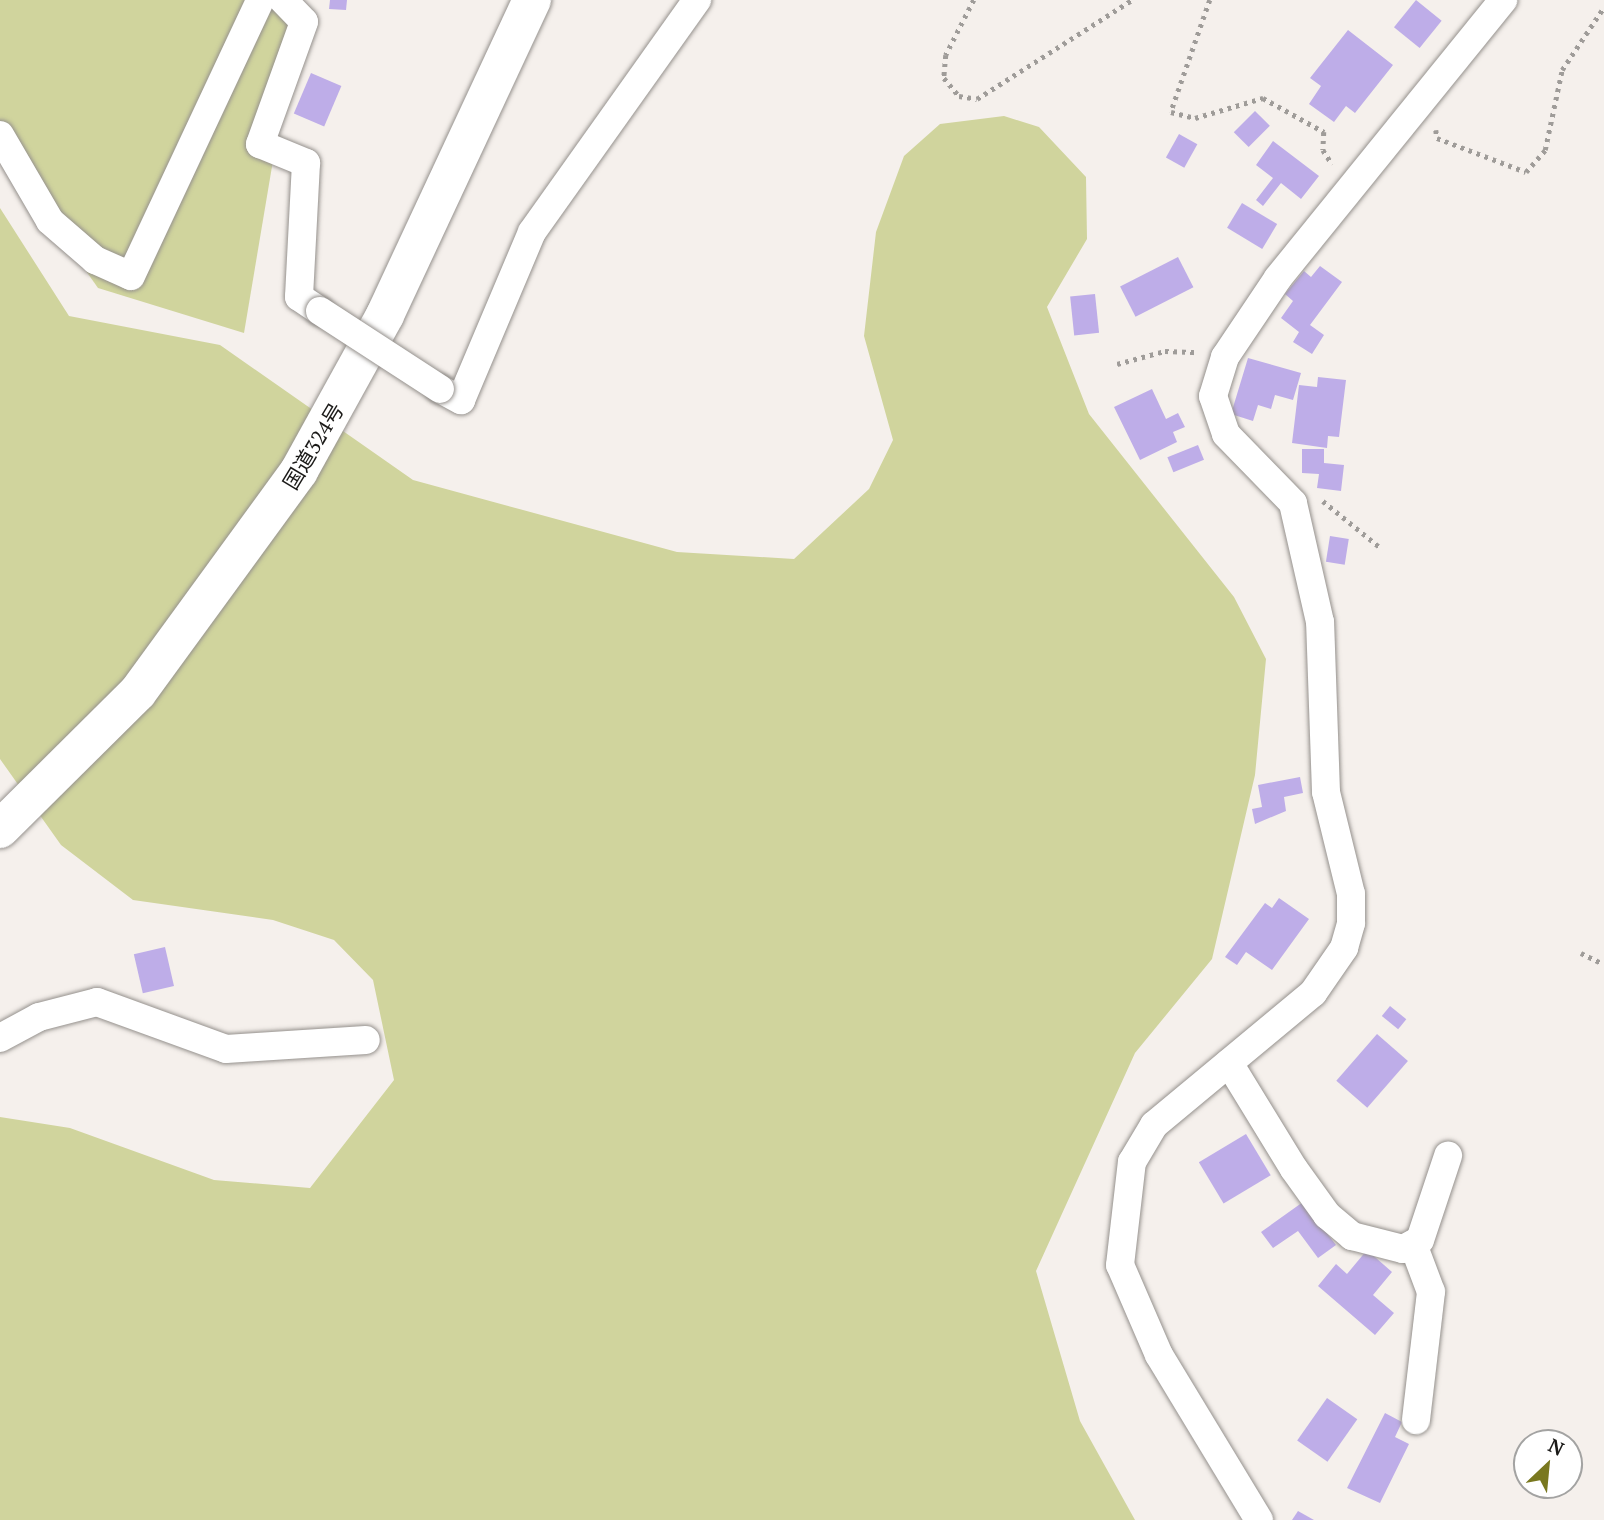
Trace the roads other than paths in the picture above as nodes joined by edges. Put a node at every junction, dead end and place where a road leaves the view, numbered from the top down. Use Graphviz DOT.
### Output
graph roads {
  1 [pos="260,0"];
  2 [pos="283,0"];
  3 [pos="532,0"];
  4 [pos="697,0"];
  5 [pos="1503,0"];
  6 [pos="0,135"];
  7 [pos="138,692"];
  8 [pos="0,807"];
  9 [pos="0,829"];
  10 [pos="0,853"];
  11 [pos="0,1038"];
  12 [pos="366,1040"];
  13 [pos="1229,1063"];
  14 [pos="1448,1156"];
  15 [pos="1413,1244"];
  16 [pos="1416,1420"];
  17 [pos="1259,1520"];
  1 -- 6 [label="street"];
  2 -- 4 [label="street, bridge"];
  3 -- 7 [label="highway, 国道324号"];
  5 -- 13 [label="street"];
  7 -- 8 [label="highway"];
  7 -- 9 [label="highway, 国道324号"];
  7 -- 10 [label="highway"];
  11 -- 12 [label="street"];
  13 -- 15 [label="street"];
  13 -- 17 [label="street"];
  14 -- 15 [label="street"];
  15 -- 16 [label="street"];
}
